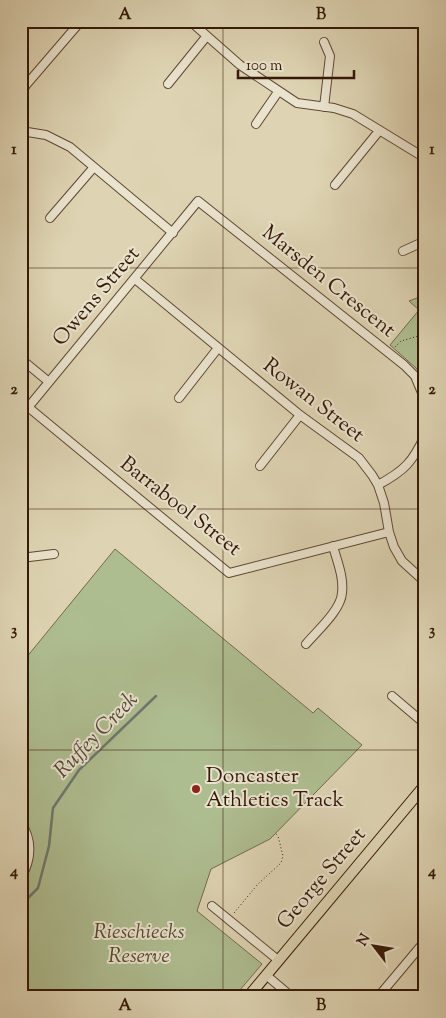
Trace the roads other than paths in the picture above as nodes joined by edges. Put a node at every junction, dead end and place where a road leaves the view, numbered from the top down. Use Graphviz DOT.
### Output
graph roads {
  1 [pos="81,21"];
  2 [pos="190,21"];
  3 [pos="422,21"];
  4 [pos="425,29"];
  5 [pos="206,37"];
  6 [pos="324,42"];
  7 [pos="168,84"];
  8 [pos="278,92"];
  9 [pos="21,93"];
  10 [pos="324,107"];
  11 [pos="256,124"];
  12 [pos="21,131"];
  13 [pos="378,131"];
  14 [pos="425,158"];
  15 [pos="94,167"];
  16 [pos="334,185"];
  17 [pos="198,201"];
  18 [pos="50,218"];
  19 [pos="173,233"];
  20 [pos="425,242"];
  21 [pos="403,250"];
  22 [pos="135,279"];
  23 [pos="218,348"];
  24 [pos="21,359"];
  25 [pos="49,382"];
  26 [pos="179,398"];
  27 [pos="425,400"];
  28 [pos="28,408"];
  29 [pos="300,415"];
  30 [pos="21,416"];
  31 [pos="425,435"];
  32 [pos="260,466"];
  33 [pos="378,485"];
  34 [pos="388,532"];
  35 [pos="333,546"];
  36 [pos="54,554"];
  37 [pos="21,558"];
  38 [pos="425,582"];
  39 [pos="306,644"];
  40 [pos="392,696"];
  41 [pos="425,724"];
  42 [pos="424,788"];
  43 [pos="21,823"];
  44 [pos="21,878"];
  45 [pos="212,906"];
  46 [pos="425,941"];
  47 [pos="278,960"];
  48 [pos="266,975"];
  49 [pos="248,997"];
  50 [pos="292,997"];
  51 [pos="378,997"];
  1 -- 9 [label="street"];
  2 -- 5 [label="street"];
  3 -- 4 [label="street"];
  5 -- 7 [label="street"];
  5 -- 8 [label="street"];
  6 -- 10 [label="street"];
  8 -- 10 [label="street"];
  8 -- 11 [label="street"];
  10 -- 13 [label="street"];
  12 -- 15 [label="street"];
  13 -- 14 [label="street"];
  13 -- 16 [label="street"];
  15 -- 18 [label="street"];
  15 -- 19 [label="street"];
  17 -- 19 [label="street, Owens Street"];
  17 -- 27 [label="street, Marsden Crescent"];
  19 -- 22 [label="street, Owens Street"];
  20 -- 21 [label="street"];
  22 -- 23 [label="street, Rowan Street"];
  22 -- 25 [label="street, Owens Street"];
  23 -- 26 [label="street"];
  23 -- 29 [label="street, Rowan Street"];
  24 -- 25 [label="street"];
  25 -- 28 [label="street, Owens Street"];
  28 -- 30 [label="street, Owens Street"];
  28 -- 35 [label="street, Barrabool Street"];
  29 -- 32 [label="street"];
  29 -- 33 [label="street, Rowan Street"];
  31 -- 33 [label="street"];
  33 -- 34 [label="street, Rowan Street"];
  34 -- 35 [label="street, Barrabool Street"];
  34 -- 38 [label="street, Rowan Street"];
  35 -- 39 [label="street"];
  36 -- 37 [label="street"];
  40 -- 41 [label="street"];
  42 -- 47 [label="main road, George Street"];
  43 -- 44 [label="street"];
  45 -- 47 [label="street"];
  46 -- 51 [label="street"];
  47 -- 48 [label="main road, George Street"];
  48 -- 49 [label="main road, George Street"];
  48 -- 50 [label="street"];
}
